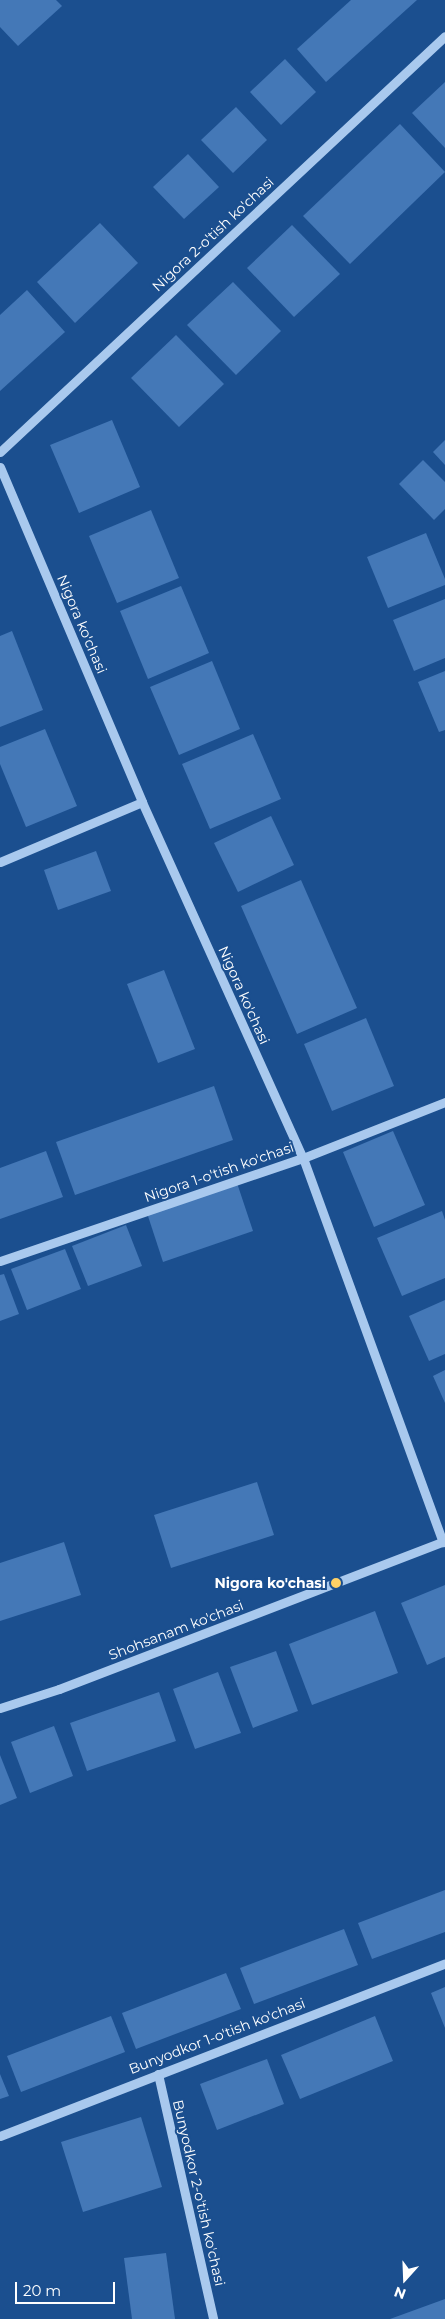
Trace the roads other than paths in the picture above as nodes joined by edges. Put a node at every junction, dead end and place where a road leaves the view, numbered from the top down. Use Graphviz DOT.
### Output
graph roads {
  1 [pos="445,36"];
  2 [pos="0,452"];
  3 [pos="0,467"];
  4 [pos="142,802"];
  5 [pos="0,862"];
  6 [pos="445,1102"];
  7 [pos="303,1158"];
  8 [pos="0,1261"];
  9 [pos="444,1541"];
  10 [pos="0,1708"];
  11 [pos="445,1963"];
  12 [pos="158,2074"];
  13 [pos="0,2136"];
  14 [pos="213,2319"];
  1 -- 2 [label="street, Nigora 2-o'tish ko'chasi"];
  3 -- 4 [label="street, Nigora ko'chasi"];
  4 -- 5 [label="street"];
  4 -- 7 [label="street, Nigora ko'chasi"];
  6 -- 7 [label="street, Nigora 1-o'tish ko'chasi"];
  7 -- 8 [label="street, Nigora 1-o'tish ko'chasi"];
  7 -- 9 [label="street, Nigora ko'chasi"];
  9 -- 10 [label="street, Shohsanam ko'chasi"];
  11 -- 12 [label="street, Bunyodkor 1-o'tish ko'chasi"];
  12 -- 13 [label="street, Bunyodkor 1-o'tish ko'chasi"];
  12 -- 14 [label="street, Bunyodkor 2-o'tish ko'chasi"];
}
